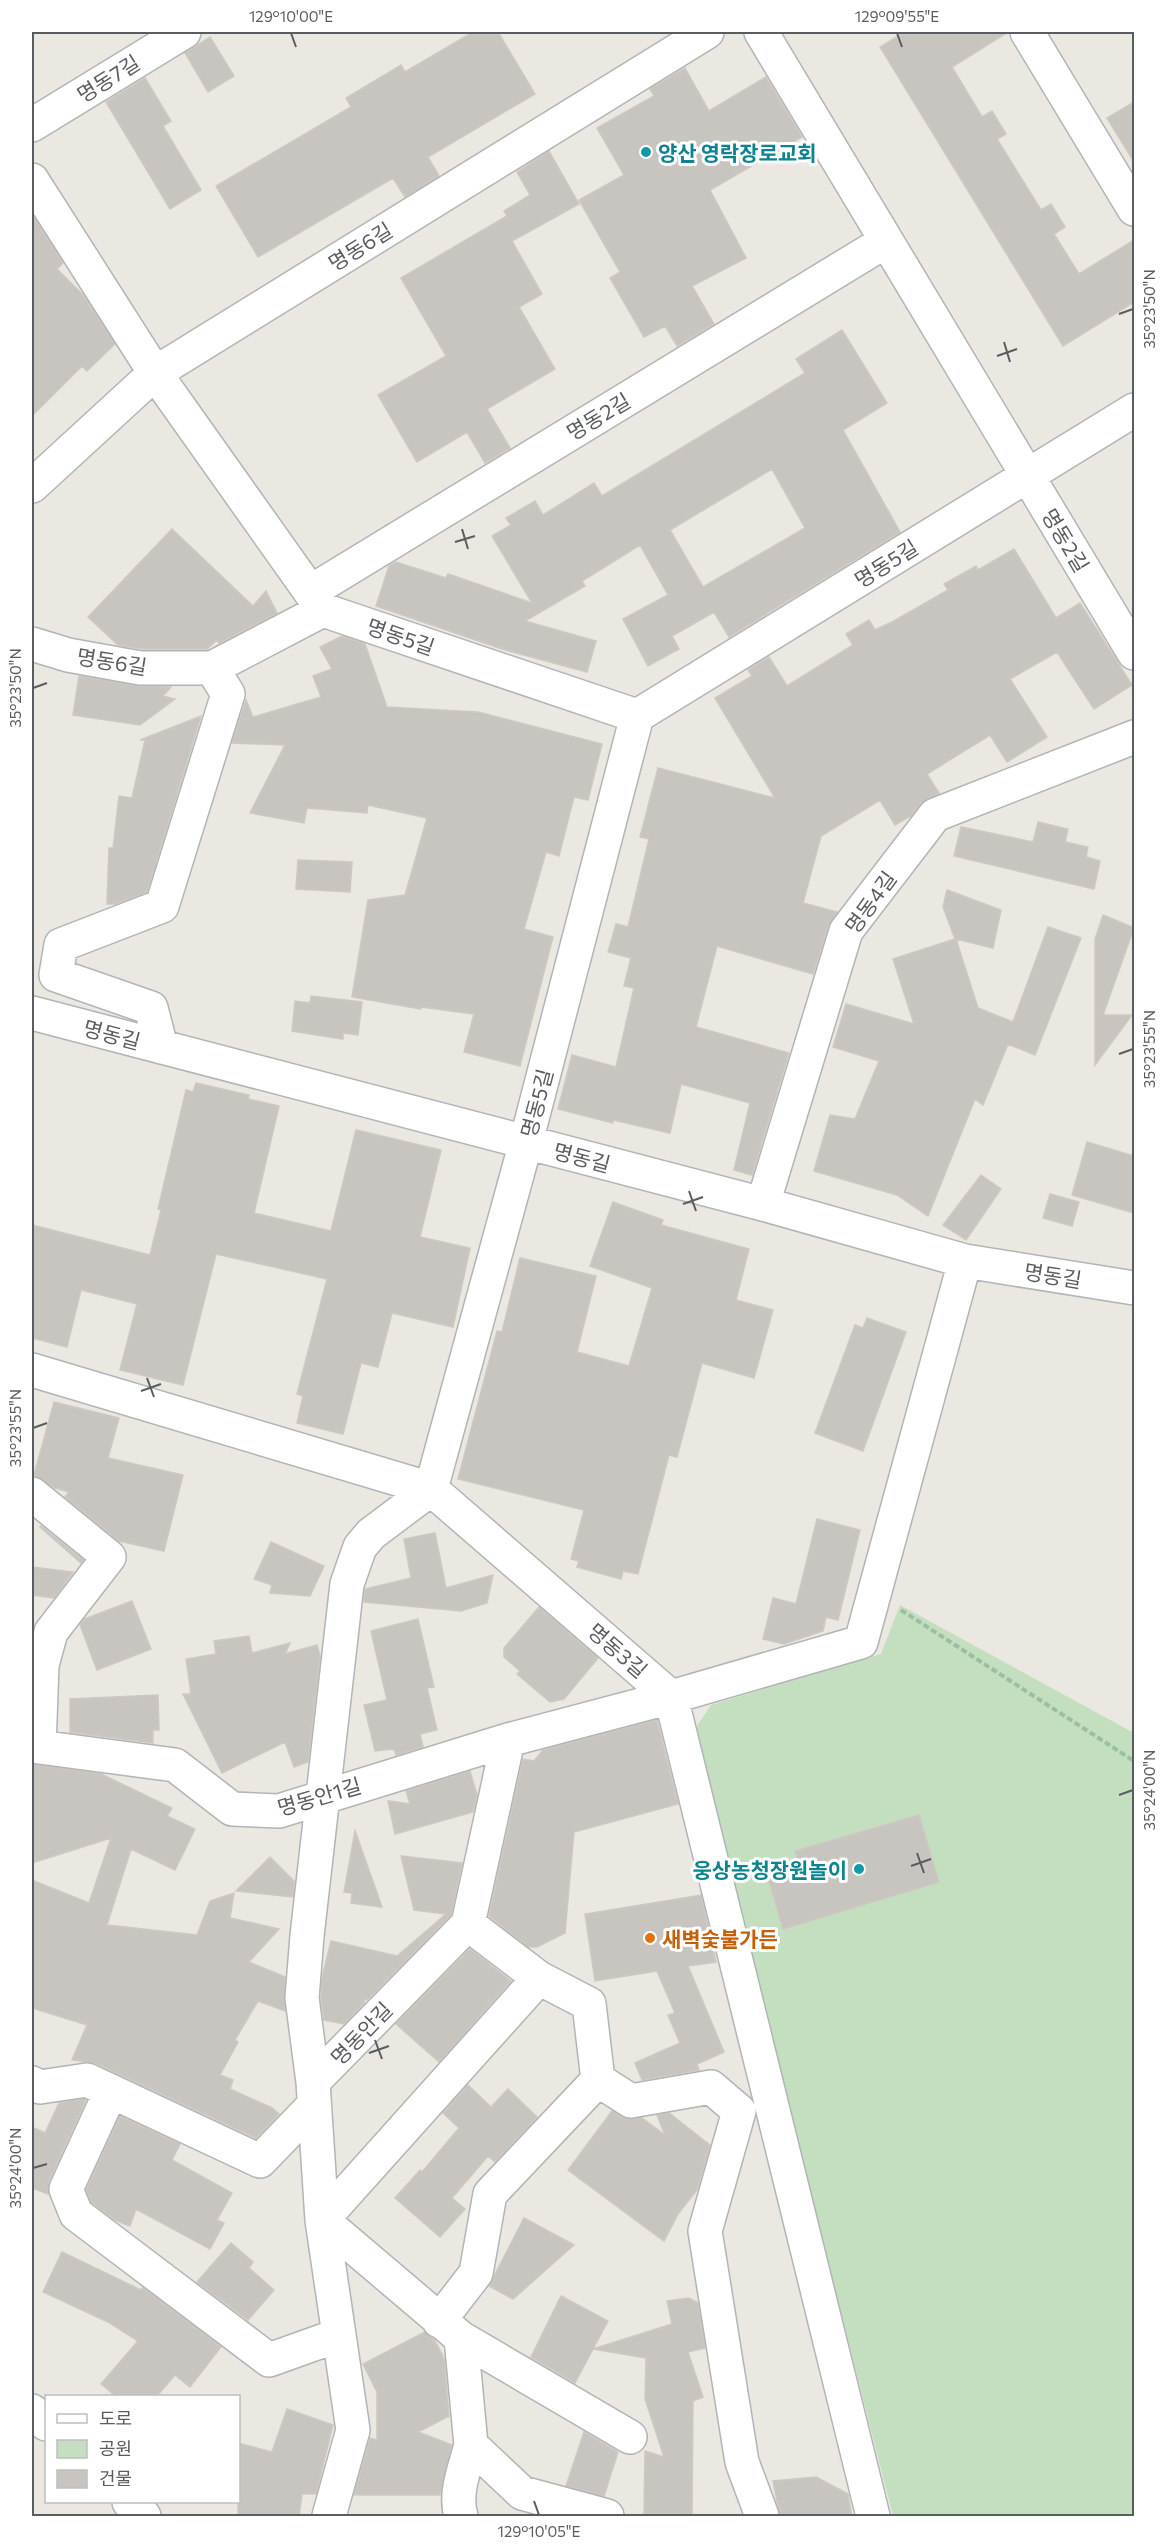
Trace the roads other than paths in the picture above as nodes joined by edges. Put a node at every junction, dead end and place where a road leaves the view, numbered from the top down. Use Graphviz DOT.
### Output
graph roads {
  1 [pos="184,32"];
  2 [pos="707,32"];
  3 [pos="761,32"];
  4 [pos="1027,32"];
  5 [pos="32,125"];
  6 [pos="32,180"];
  7 [pos="1133,205"];
  8 [pos="886,241"];
  9 [pos="155,373"];
  10 [pos="1134,410"];
  11 [pos="1027,475"];
  12 [pos="32,486"];
  13 [pos="317,601"];
  14 [pos="32,647"];
  15 [pos="1134,653"];
  16 [pos="212,668"];
  17 [pos="637,716"];
  18 [pos="1134,737"];
  19 [pos="44,967"];
  20 [pos="32,1013"];
  21 [pos="161,1047"];
  22 [pos="526,1142"];
  23 [pos="763,1204"];
  24 [pos="965,1261"];
  25 [pos="1134,1288"];
  26 [pos="32,1370"];
  27 [pos="431,1489"];
  28 [pos="32,1494"];
  29 [pos="671,1696"];
  30 [pos="508,1740"];
  31 [pos="35,1746"];
  32 [pos="325,1796"];
  33 [pos="468,1924"];
  34 [pos="539,1978"];
  35 [pos="598,2080"];
  36 [pos="32,2083"];
  37 [pos="111,2091"];
  38 [pos="314,2094"];
  39 [pos="771,2103"];
  40 [pos="739,2111"];
  41 [pos="322,2220"];
  42 [pos="450,2330"];
  43 [pos="339,2336"];
  44 [pos="32,2411"];
  45 [pos="45,2423"];
  46 [pos="630,2437"];
  47 [pos="471,2445"];
  48 [pos="130,2503"];
  49 [pos="144,2517"];
  50 [pos="329,2517"];
  51 [pos="461,2517"];
  52 [pos="607,2517"];
  53 [pos="762,2517"];
  54 [pos="873,2517"];
  1 -- 5 [label="street, 명동7길"];
  2 -- 9 [label="street, 명동6길"];
  3 -- 8 [label="street, 명동2길"];
  4 -- 7 [label="street"];
  6 -- 9 [label="street"];
  8 -- 11 [label="street, 명동2길"];
  8 -- 13 [label="street, 명동2길"];
  9 -- 12 [label="street, 명동6길"];
  9 -- 13 [label="street"];
  10 -- 11 [label="street, 명동5길"];
  11 -- 15 [label="street, 명동2길"];
  11 -- 17 [label="street, 명동5길"];
  13 -- 16 [label="street, 명동6길"];
  13 -- 17 [label="street, 명동5길"];
  14 -- 16 [label="street, 명동6길"];
  16 -- 19 [label="street"];
  17 -- 22 [label="street, 명동5길"];
  18 -- 23 [label="street, 명동4길"];
  19 -- 21 [label="street"];
  20 -- 21 [label="street, 명동길"];
  21 -- 22 [label="street, 명동길"];
  22 -- 23 [label="street, 명동길"];
  22 -- 27 [label="street, 명동5길"];
  23 -- 24 [label="street, 명동길"];
  24 -- 25 [label="street, 명동길"];
  24 -- 29 [label="street"];
  26 -- 27 [label="street, 명동3길"];
  27 -- 29 [label="street, 명동3길"];
  27 -- 32 [label="street"];
  28 -- 31 [label="street"];
  29 -- 30 [label="street"];
  29 -- 39 [label="street"];
  30 -- 32 [label="street, 명동안1길"];
  30 -- 33 [label="street"];
  31 -- 32 [label="street, 명동안1길"];
  32 -- 38 [label="street"];
  33 -- 34 [label="street"];
  33 -- 38 [label="street, 명동안길"];
  34 -- 35 [label="street"];
  34 -- 41 [label="street"];
  35 -- 40 [label="street"];
  35 -- 42 [label="street"];
  36 -- 37 [label="street"];
  37 -- 38 [label="street, 명동안길"];
  37 -- 43 [label="street"];
  38 -- 41 [label="street"];
  39 -- 40 [label="street"];
  39 -- 54 [label="street"];
  40 -- 53 [label="street"];
  41 -- 42 [label="street"];
  41 -- 43 [label="street"];
  42 -- 46 [label="street"];
  42 -- 47 [label="street"];
  43 -- 50 [label="street"];
  44 -- 45 [label="street"];
  47 -- 51 [label="street"];
  47 -- 52 [label="street"];
  48 -- 49 [label="street"];
}
